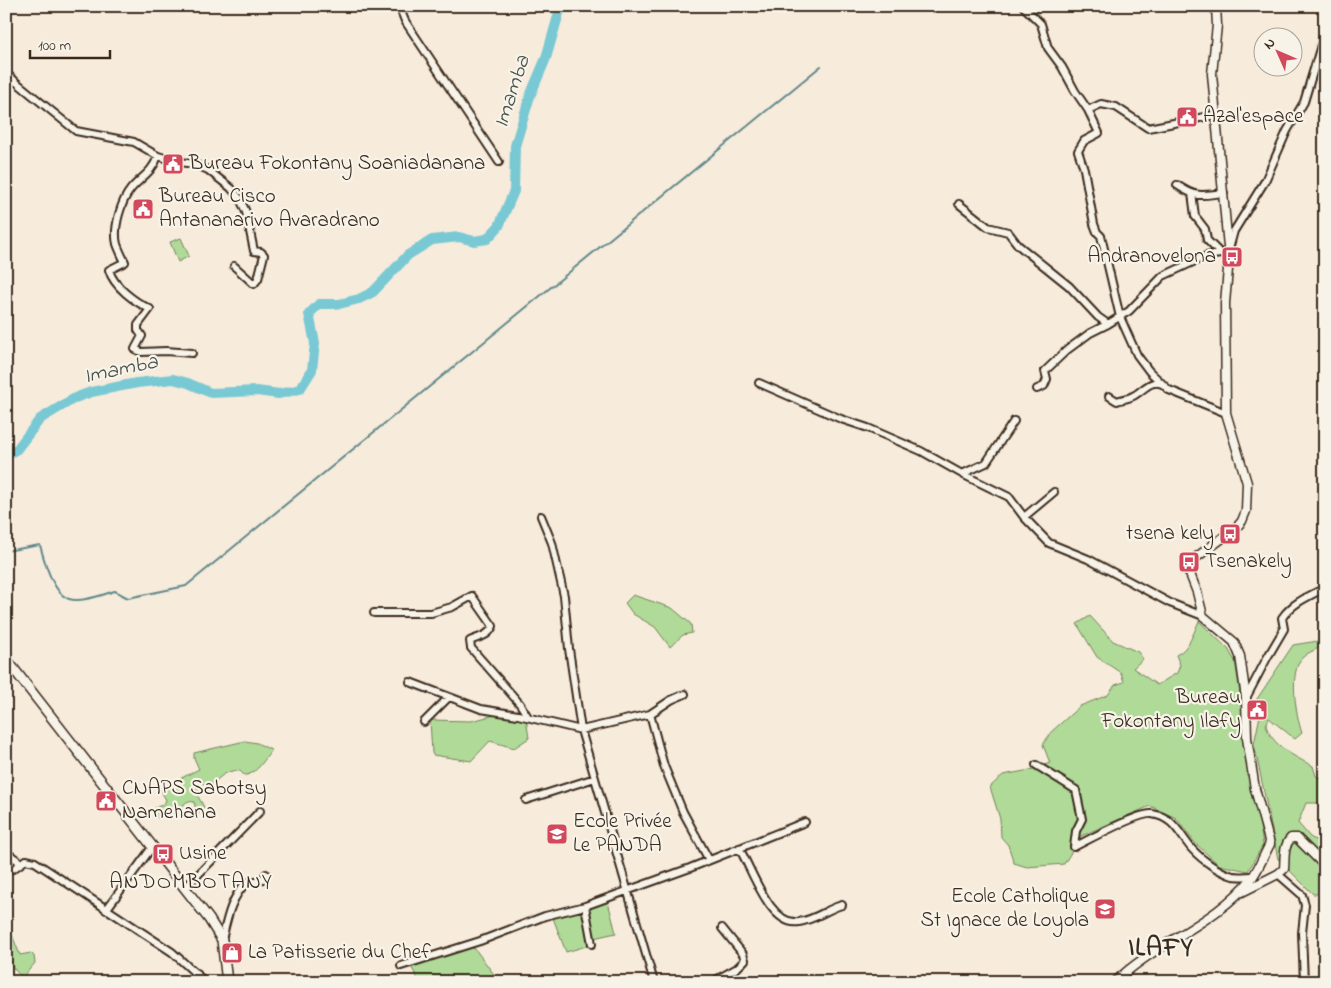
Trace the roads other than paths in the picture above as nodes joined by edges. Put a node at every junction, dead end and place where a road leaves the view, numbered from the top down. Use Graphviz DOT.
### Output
graph roads {
  1 [pos="399,6"];
  2 [pos="1023,6"];
  3 [pos="1216,6"];
  4 [pos="1325,32"];
  5 [pos="6,73"];
  6 [pos="6,79"];
  7 [pos="16,82"];
  8 [pos="1088,110"];
  9 [pos="1215,114"];
  10 [pos="158,156"];
  11 [pos="499,162"];
  12 [pos="1177,185"];
  13 [pos="1192,193"];
  14 [pos="1224,193"];
  15 [pos="959,204"];
  16 [pos="1224,253"];
  17 [pos="234,266"];
  18 [pos="1120,317"];
  19 [pos="1108,324"];
  20 [pos="192,353"];
  21 [pos="759,383"];
  22 [pos="1165,386"];
  23 [pos="1037,389"];
  24 [pos="1109,396"];
  25 [pos="1226,413"];
  26 [pos="1014,420"];
  27 [pos="962,474"];
  28 [pos="1054,492"];
  29 [pos="541,516"];
  30 [pos="1024,517"];
  31 [pos="1325,588"];
  32 [pos="374,612"];
  33 [pos="1203,616"];
  34 [pos="6,658"];
  35 [pos="410,682"];
  36 [pos="685,694"];
  37 [pos="449,697"];
  38 [pos="1246,698"];
  39 [pos="650,714"];
  40 [pos="528,717"];
  41 [pos="424,722"];
  42 [pos="581,730"];
  43 [pos="1036,766"];
  44 [pos="595,778"];
  45 [pos="526,800"];
  46 [pos="260,811"];
  47 [pos="805,822"];
  48 [pos="153,846"];
  49 [pos="739,848"];
  50 [pos="6,852"];
  51 [pos="709,860"];
  52 [pos="20,862"];
  53 [pos="1325,866"];
  54 [pos="13,869"];
  55 [pos="266,874"];
  56 [pos="1278,874"];
  57 [pos="1253,876"];
  58 [pos="186,888"];
  59 [pos="628,891"];
  60 [pos="1236,895"];
  61 [pos="842,905"];
  62 [pos="585,906"];
  63 [pos="106,910"];
  64 [pos="722,928"];
  65 [pos="222,940"];
  66 [pos="592,944"];
  67 [pos="401,966"];
  68 [pos="197,973"];
  69 [pos="191,982"];
  70 [pos="205,982"];
  71 [pos="227,982"];
  72 [pos="654,982"];
  73 [pos="712,982"];
  74 [pos="1115,982"];
  75 [pos="1304,982"];
  1 -- 11 [label="street"];
  2 -- 8 [label="street"];
  3 -- 9 [label="street"];
  4 -- 16 [label="street"];
  5 -- 7 [label="street"];
  6 -- 7 [label="street"];
  7 -- 10 [label="street"];
  8 -- 9 [label="street"];
  8 -- 18 [label="street"];
  9 -- 14 [label="street"];
  10 -- 17 [label="street"];
  10 -- 20 [label="street"];
  12 -- 13 [label="street"];
  13 -- 14 [label="street"];
  13 -- 16 [label="street"];
  14 -- 16 [label="street"];
  15 -- 19 [label="street"];
  16 -- 18 [label="street"];
  16 -- 25 [label="street"];
  18 -- 19 [label="street"];
  18 -- 22 [label="street"];
  19 -- 23 [label="street"];
  21 -- 27 [label="street"];
  22 -- 24 [label="street"];
  22 -- 25 [label="street"];
  25 -- 33 [label="street"];
  26 -- 27 [label="street"];
  27 -- 30 [label="street"];
  28 -- 30 [label="street"];
  29 -- 42 [label="street"];
  30 -- 33 [label="street"];
  31 -- 38 [label="street"];
  32 -- 40 [label="street"];
  33 -- 38 [label="street"];
  34 -- 48 [label="main road"];
  35 -- 37 [label="street"];
  36 -- 39 [label="street"];
  37 -- 40 [label="street"];
  37 -- 41 [label="street"];
  38 -- 57 [label="street"];
  39 -- 42 [label="street"];
  39 -- 51 [label="street"];
  40 -- 42 [label="street"];
  42 -- 44 [label="street"];
  43 -- 57 [label="street"];
  44 -- 45 [label="street"];
  44 -- 59 [label="street"];
  46 -- 58 [label="street"];
  47 -- 49 [label="street"];
  48 -- 58 [label="main road"];
  48 -- 63 [label="street"];
  49 -- 51 [label="street"];
  49 -- 61 [label="street"];
  50 -- 52 [label="street"];
  51 -- 59 [label="street"];
  52 -- 54 [label="street"];
  52 -- 63 [label="street"];
  53 -- 56 [label="street"];
  55 -- 65 [label="street"];
  56 -- 60 [label="street"];
  56 -- 75 [label="street"];
  57 -- 60 [label="street"];
  58 -- 65 [label="main road"];
  59 -- 62 [label="street"];
  59 -- 72 [label="street"];
  60 -- 74 [label="street"];
  62 -- 66 [label="street"];
  62 -- 67 [label="street"];
  63 -- 68 [label="street"];
  64 -- 73 [label="street"];
  65 -- 71 [label="main road"];
  68 -- 69 [label="street"];
  68 -- 70 [label="street"];
}
